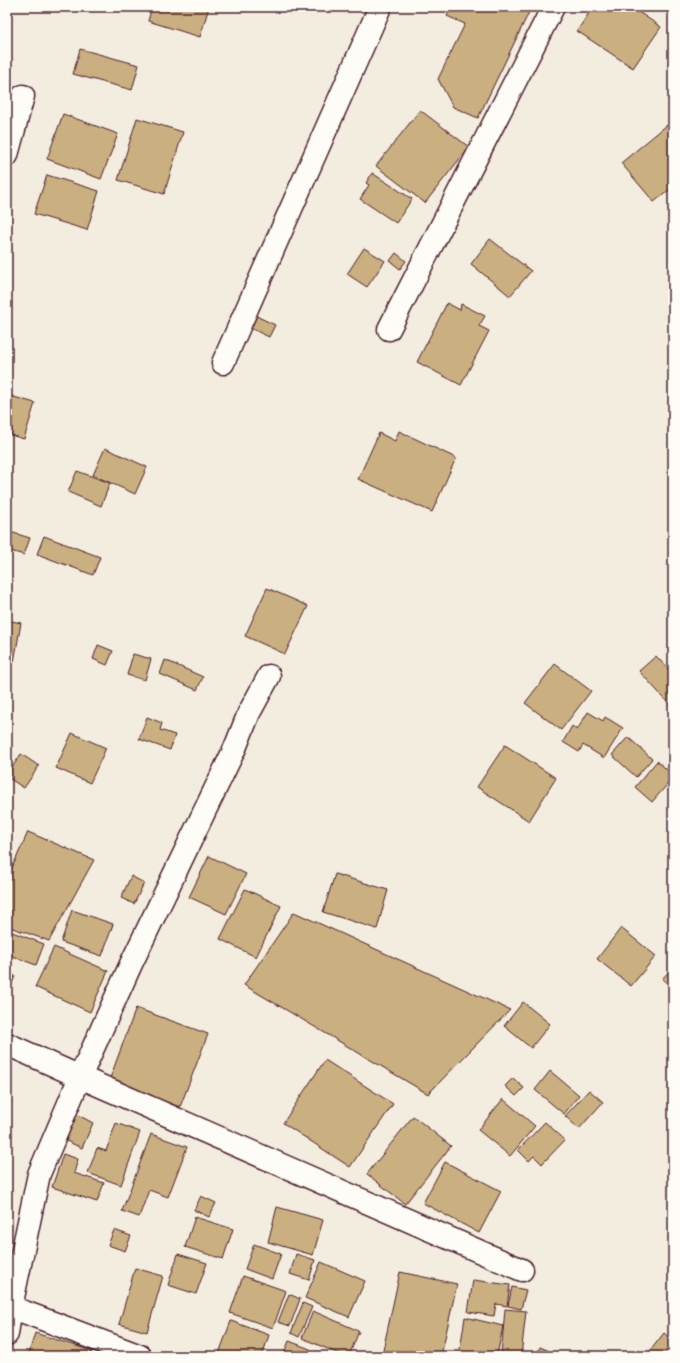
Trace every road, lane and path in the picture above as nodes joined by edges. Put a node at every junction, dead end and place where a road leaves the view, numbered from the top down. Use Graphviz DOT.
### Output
graph roads {
  1 [pos="380,7"];
  2 [pos="553,7"];
  3 [pos="23,96"];
  4 [pos="7,155"];
  5 [pos="389,329"];
  6 [pos="223,363"];
  7 [pos="269,676"];
  8 [pos="7,1044"];
  9 [pos="80,1077"];
  10 [pos="522,1270"];
  11 [pos="11,1306"];
  12 [pos="7,1334"];
  13 [pos="140,1356"];
  1 -- 6 [label="street"];
  2 -- 5 [label="street"];
  3 -- 4 [label="street"];
  7 -- 9 [label="street"];
  8 -- 9 [label="street"];
  9 -- 10 [label="street"];
  9 -- 11 [label="street"];
  11 -- 12 [label="street"];
  11 -- 13 [label="street"];
}
